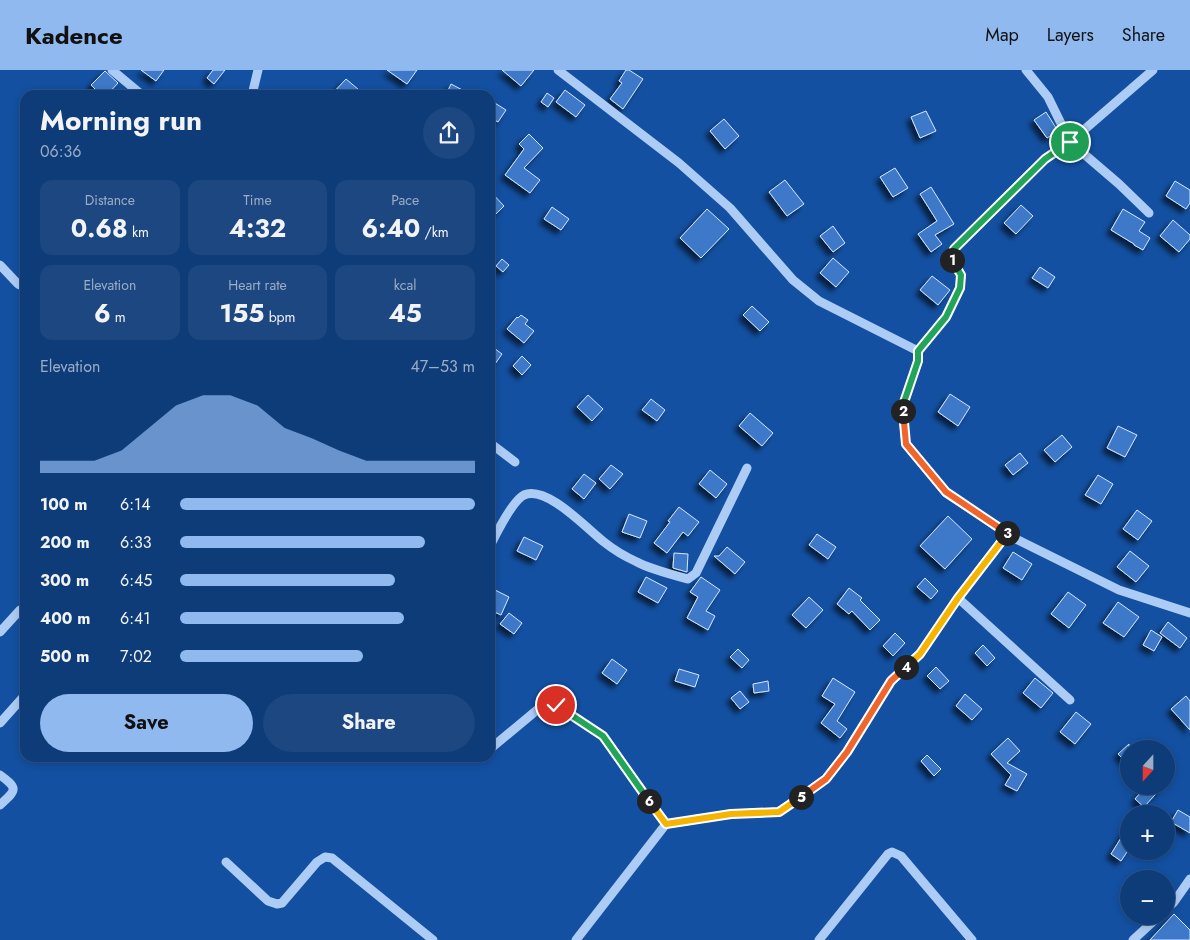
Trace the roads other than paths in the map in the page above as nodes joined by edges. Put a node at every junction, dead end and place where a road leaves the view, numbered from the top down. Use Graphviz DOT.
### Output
graph roads {
  1 [pos="112,70"];
  2 [pos="258,70"];
  3 [pos="558,70"];
  4 [pos="1026,70"];
  5 [pos="1153,70"];
  6 [pos="136,90"];
  7 [pos="253,90"];
  8 [pos="1070,142"];
  9 [pos="1149,213"];
  10 [pos="0,265"];
  11 [pos="20,285"];
  12 [pos="918,351"];
  13 [pos="495,447"];
  14 [pos="515,462"];
  15 [pos="747,468"];
  16 [pos="1008,533"];
  17 [pos="495,537"];
  18 [pos="958,598"];
  19 [pos="20,610"];
  20 [pos="1190,613"];
  21 [pos="0,632"];
  22 [pos="1070,700"];
  23 [pos="20,701"];
  24 [pos="0,723"];
  25 [pos="495,745"];
  26 [pos="0,775"];
  27 [pos="0,805"];
  28 [pos="666,824"];
  29 [pos="226,862"];
  30 [pos="1190,879"];
  31 [pos="1175,901"];
  32 [pos="1149,925"];
  33 [pos="433,940"];
  34 [pos="576,940"];
  35 [pos="819,940"];
  36 [pos="972,940"];
  37 [pos="1133,940"];
  1 -- 6 [label="street"];
  2 -- 7 [label="street"];
  3 -- 12 [label="street"];
  4 -- 8 [label="street"];
  5 -- 8 [label="street"];
  8 -- 9 [label="street"];
  8 -- 12 [label="street"];
  10 -- 11 [label="street"];
  12 -- 16 [label="street"];
  13 -- 14 [label="street"];
  15 -- 17 [label="street"];
  16 -- 18 [label="street"];
  16 -- 20 [label="street"];
  18 -- 22 [label="street"];
  18 -- 28 [label="street"];
  19 -- 21 [label="street"];
  23 -- 24 [label="street"];
  25 -- 28 [label="street"];
  26 -- 27 [label="street"];
  28 -- 34 [label="street"];
  29 -- 33 [label="street"];
  30 -- 31 [label="street"];
  32 -- 37 [label="street"];
  35 -- 36 [label="street"];
}
